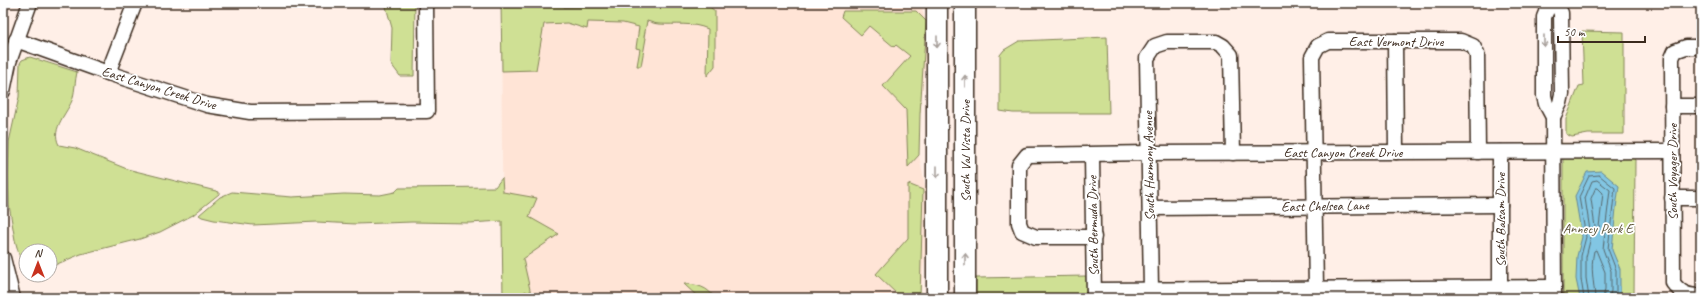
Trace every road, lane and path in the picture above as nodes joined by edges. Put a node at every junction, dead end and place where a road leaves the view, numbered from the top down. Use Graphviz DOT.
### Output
graph roads {
  1 [pos="30,3"];
  2 [pos="135,3"];
  3 [pos="426,3"];
  4 [pos="937,3"];
  5 [pos="965,3"];
  6 [pos="1550,3"];
  7 [pos="1556,3"];
  8 [pos="16,40"];
  9 [pos="1395,41"];
  10 [pos="1701,47"];
  11 [pos="108,73"];
  12 [pos="3,91"];
  13 [pos="1672,106"];
  14 [pos="1701,106"];
  15 [pos="1553,117"];
  16 [pos="1672,151"];
  17 [pos="1396,152"];
  18 [pos="1478,152"];
  19 [pos="1500,152"];
  20 [pos="1553,152"];
  21 [pos="1149,153"];
  22 [pos="1233,153"];
  23 [pos="1314,153"];
  24 [pos="1092,154"];
  25 [pos="1672,198"];
  26 [pos="1701,198"];
  27 [pos="1500,205"];
  28 [pos="1315,206"];
  29 [pos="1150,208"];
  30 [pos="1094,237"];
  31 [pos="3,258"];
  32 [pos="1500,287"];
  33 [pos="1316,288"];
  34 [pos="1151,289"];
  35 [pos="1554,292"];
  36 [pos="1094,294"];
  37 [pos="1701,296"];
  38 [pos="13,298"];
  39 [pos="937,298"];
  40 [pos="966,298"];
  1 -- 8 [label="street"];
  2 -- 11 [label="street"];
  3 -- 11 [label="street, East Canyon Creek Drive"];
  4 -- 39 [label="main road, South Val Vista Drive, one-way"];
  40 -- 5 [label="main road, South Val Vista Drive, one-way"];
  6 -- 15 [label="street, one-way"];
  7 -- 15 [label="street"];
  8 -- 11 [label="street, East Canyon Creek Drive"];
  8 -- 12 [label="street"];
  9 -- 17 [label="street"];
  9 -- 18 [label="street, East Vermont Drive"];
  9 -- 23 [label="street, East Vermont Drive"];
  10 -- 13 [label="street, South Voyager Drive"];
  13 -- 14 [label="street"];
  13 -- 16 [label="street, South Voyager Drive"];
  15 -- 20 [label="street"];
  16 -- 20 [label="street, East Canyon Creek Drive"];
  16 -- 25 [label="street, South Voyager Drive"];
  17 -- 18 [label="street, East Canyon Creek Drive"];
  17 -- 23 [label="street, East Canyon Creek Drive"];
  18 -- 19 [label="street, East Canyon Creek Drive"];
  19 -- 20 [label="street, East Canyon Creek Drive"];
  19 -- 27 [label="street, South Balsam Drive"];
  20 -- 35 [label="street"];
  21 -- 22 [label="street, East Canyon Creek Drive"];
  21 -- 22 [label="street, South Harmony Avenue"];
  21 -- 24 [label="street, East Canyon Creek Drive"];
  21 -- 29 [label="street, South Harmony Avenue"];
  22 -- 23 [label="street, East Canyon Creek Drive"];
  23 -- 28 [label="street"];
  24 -- 30 [label="street, South Bermuda Drive"];
  24 -- 30 [label="street, East Canyon Creek Drive"];
  25 -- 26 [label="street"];
  25 -- 37 [label="street, South Voyager Drive"];
  27 -- 28 [label="street, East Chelsea Lane"];
  27 -- 32 [label="street, South Balsam Drive"];
  28 -- 29 [label="street, East Chelsea Lane"];
  28 -- 33 [label="street"];
  29 -- 34 [label="street, South Harmony Avenue"];
  30 -- 36 [label="street, South Bermuda Drive"];
  31 -- 38 [label="street"];
  32 -- 33 [label="street"];
  32 -- 35 [label="street"];
  33 -- 34 [label="street"];
  34 -- 36 [label="street"];
}
